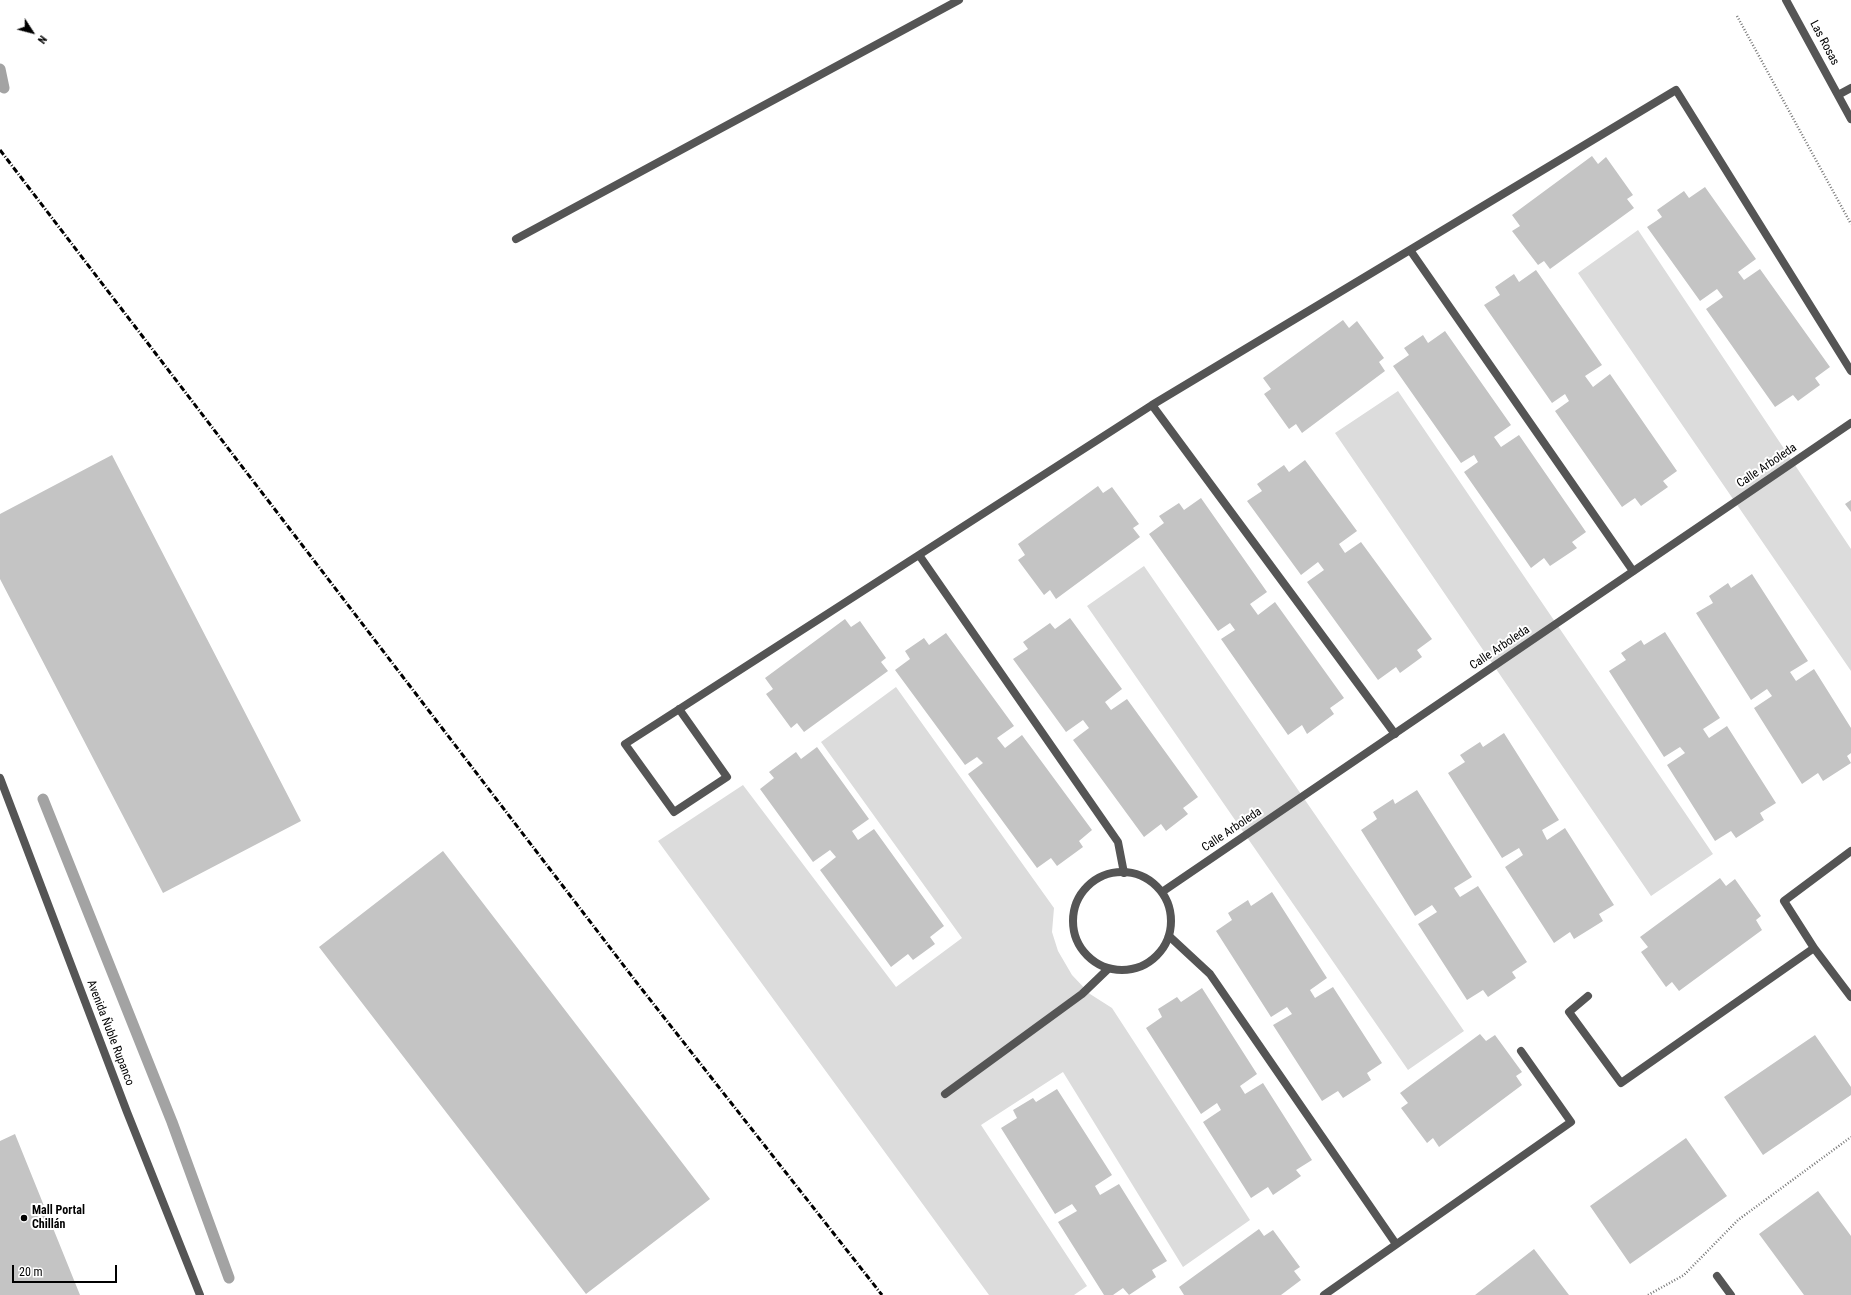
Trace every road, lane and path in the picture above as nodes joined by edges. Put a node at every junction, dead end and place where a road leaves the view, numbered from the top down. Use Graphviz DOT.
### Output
graph roads {
  1 [pos="959,0"];
  2 [pos="1786,0"];
  3 [pos="1737,16"];
  4 [pos="1851,88"];
  5 [pos="1838,95"];
  6 [pos="1851,119"];
  7 [pos="1851,224"];
  8 [pos="516,239"];
  9 [pos="1410,250"];
  10 [pos="1851,370"];
  11 [pos="1152,405"];
  12 [pos="1851,423"];
  13 [pos="918,555"];
  14 [pos="1633,572"];
  15 [pos="679,709"];
  16 [pos="1395,734"];
  17 [pos="0,778"];
  18 [pos="1851,851"];
  19 [pos="1124,873"];
  20 [pos="1162,892"];
  21 [pos="1169,936"];
  22 [pos="1814,948"];
  23 [pos="1108,968"];
  24 [pos="1588,996"];
  25 [pos="1851,997"];
  26 [pos="1521,1051"];
  27 [pos="945,1094"];
  28 [pos="1851,1137"];
  29 [pos="1396,1244"];
  30 [pos="1717,1276"];
  31 [pos="200,1295"];
  32 [pos="1324,1295"];
  33 [pos="1648,1295"];
  34 [pos="1731,1295"];
  1 -- 8 [label="street"];
  2 -- 5 [label="street, Las Rosas"];
  3 -- 7 [label="path"];
  4 -- 5 [label="street"];
  5 -- 6 [label="street, Las Rosas"];
  9 -- 10 [label="street"];
  9 -- 11 [label="street"];
  9 -- 14 [label="street"];
  11 -- 13 [label="street"];
  11 -- 16 [label="street"];
  12 -- 14 [label="street, Calle Arboleda"];
  13 -- 15 [label="street"];
  13 -- 19 [label="street"];
  14 -- 16 [label="street, Calle Arboleda"];
  15 -- 15 [label="street"];
  16 -- 20 [label="street, Calle Arboleda"];
  17 -- 31 [label="street, Avenida Ñuble Rupanco"];
  18 -- 22 [label="street"];
  19 -- 20 [label="street"];
  19 -- 23 [label="street"];
  20 -- 21 [label="street"];
  21 -- 23 [label="street"];
  21 -- 29 [label="street"];
  22 -- 24 [label="street"];
  22 -- 25 [label="street"];
  23 -- 27 [label="street"];
  26 -- 29 [label="street"];
  28 -- 33 [label="path"];
  29 -- 32 [label="street"];
  30 -- 34 [label="street"];
}
